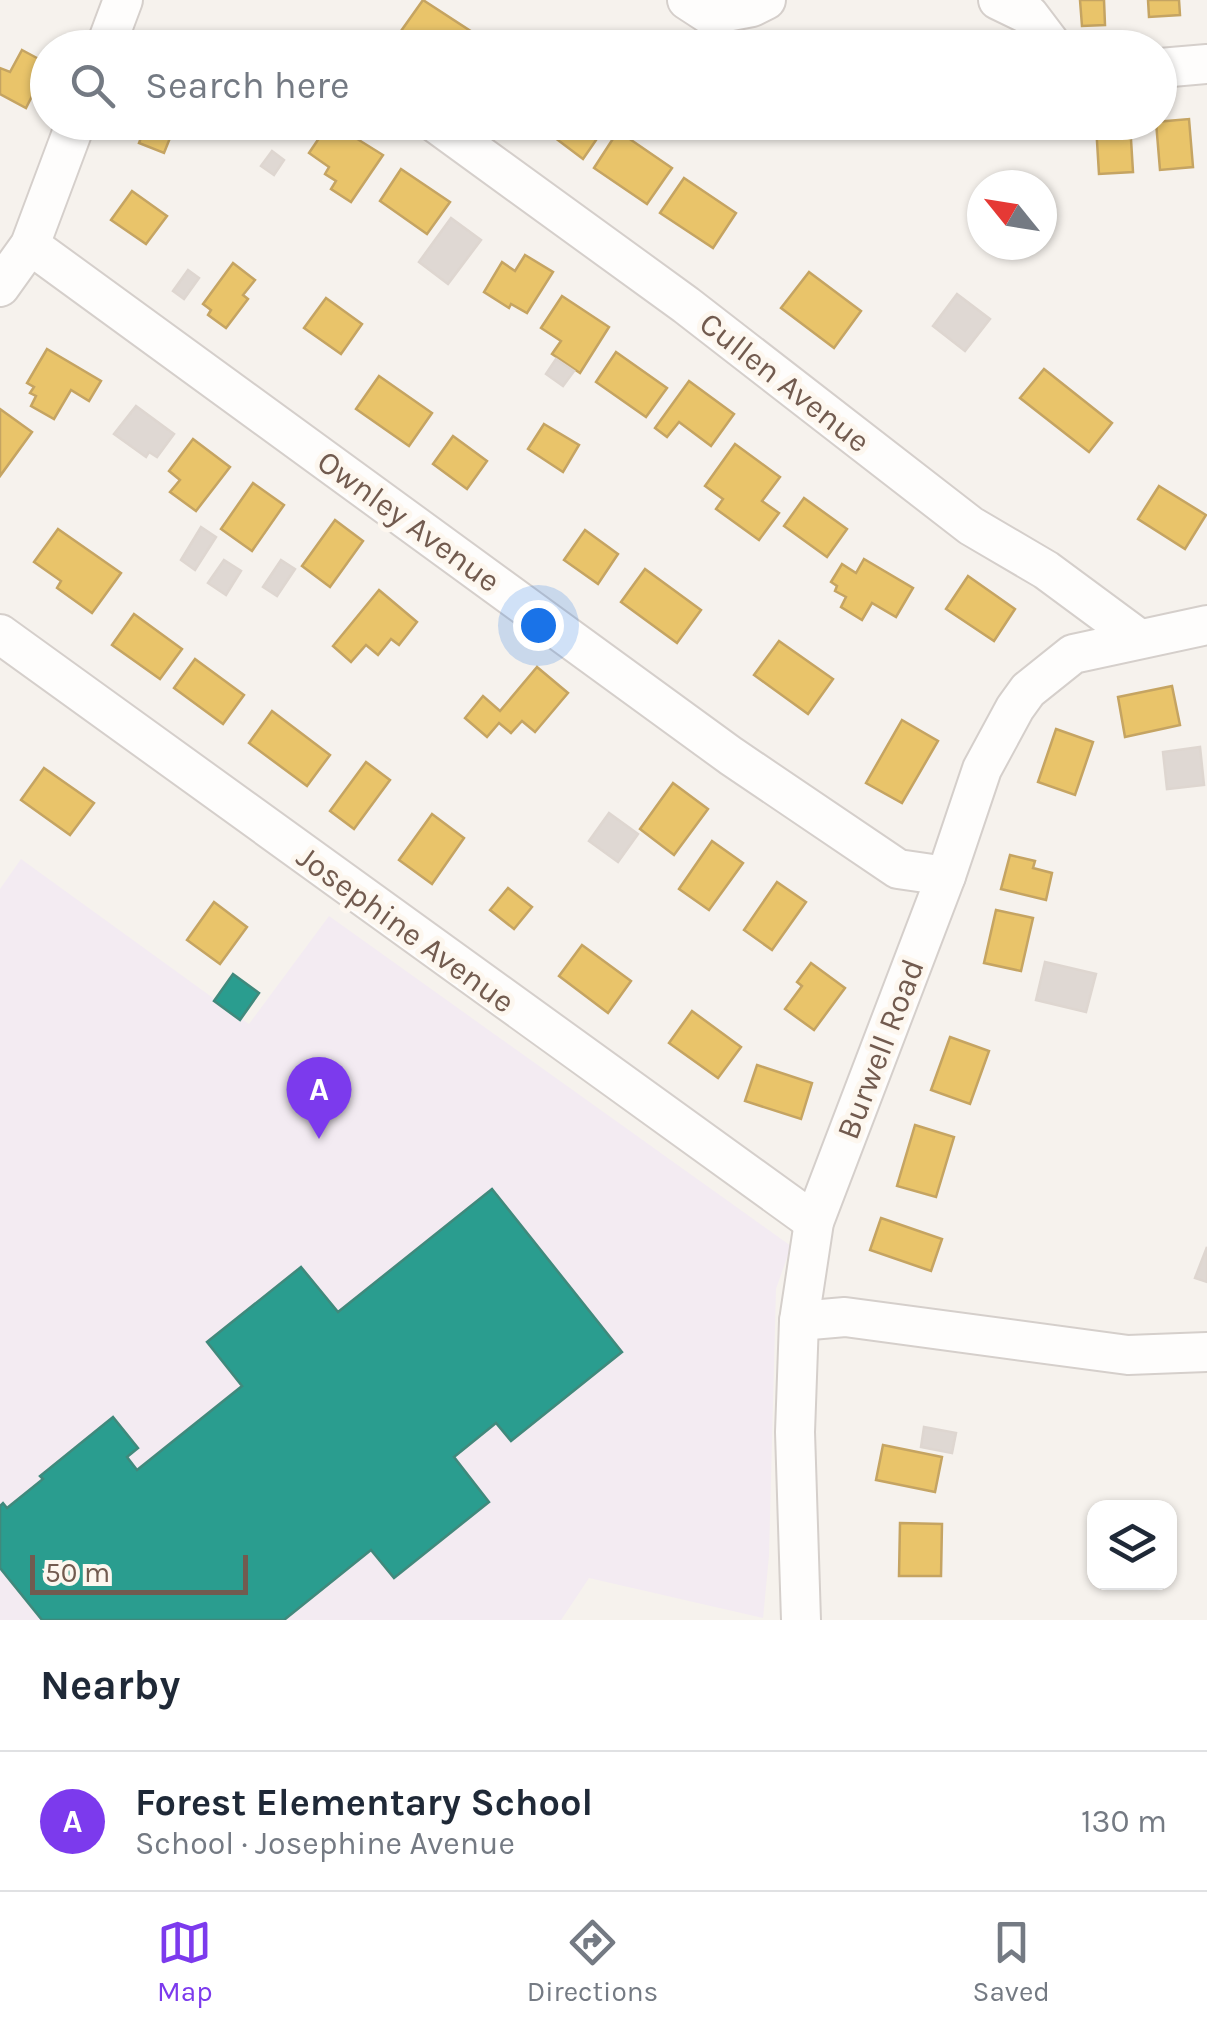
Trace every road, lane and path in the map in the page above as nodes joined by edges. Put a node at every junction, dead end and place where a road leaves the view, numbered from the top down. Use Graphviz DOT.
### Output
graph roads {
  1 [pos="123,0"];
  2 [pos="687,0"];
  3 [pos="766,0"];
  4 [pos="998,0"];
  5 [pos="112,30"];
  6 [pos="1040,30"];
  7 [pos="1207,64"];
  8 [pos="1177,67"];
  9 [pos="69,140"];
  10 [pos="459,140"];
  11 [pos="30,245"];
  12 [pos="0,287"];
  13 [pos="1207,625"];
  14 [pos="0,634"];
  15 [pos="1138,638"];
  16 [pos="946,876"];
  17 [pos="814,1222"];
  18 [pos="799,1321"];
  19 [pos="1207,1352"];
  20 [pos="801,1620"];
  1 -- 5 [label="street"];
  2 -- 3 [label="street"];
  4 -- 6 [label="street"];
  7 -- 8 [label="street"];
  9 -- 11 [label="street"];
  10 -- 15 [label="street, Cullen Avenue"];
  11 -- 12 [label="street"];
  11 -- 16 [label="street, Ownley Avenue"];
  13 -- 15 [label="street, Burwell Road"];
  14 -- 17 [label="street, Josephine Avenue"];
  15 -- 16 [label="street, Burwell Road"];
  16 -- 17 [label="street, Burwell Road"];
  17 -- 18 [label="street, Burwell Road"];
  18 -- 19 [label="street"];
  18 -- 20 [label="street, Burwell Road"];
}
